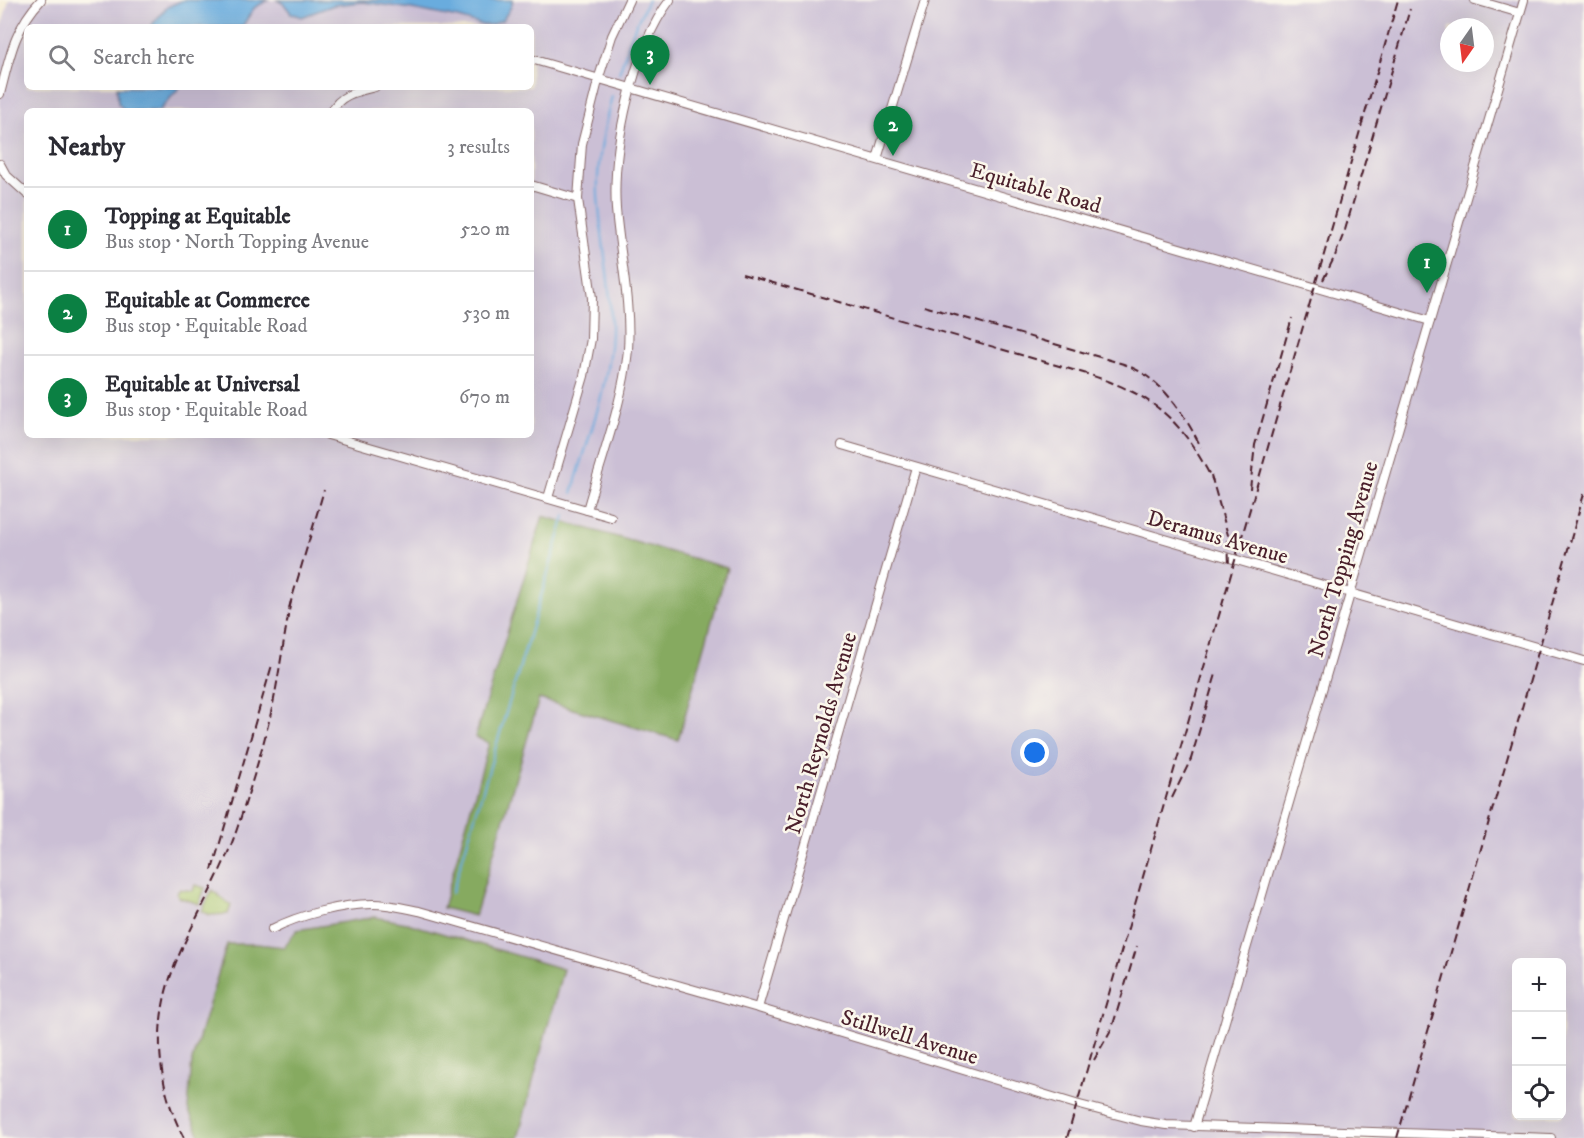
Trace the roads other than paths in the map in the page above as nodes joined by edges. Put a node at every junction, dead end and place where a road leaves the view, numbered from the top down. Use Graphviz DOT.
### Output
graph roads {
  1 [pos="41,0"];
  2 [pos="628,0"];
  3 [pos="670,0"];
  4 [pos="925,0"];
  5 [pos="1475,0"];
  6 [pos="1524,0"];
  7 [pos="1520,13"];
  8 [pos="534,60"];
  9 [pos="598,78"];
  10 [pos="632,88"];
  11 [pos="364,90"];
  12 [pos="0,94"];
  13 [pos="332,108"];
  14 [pos="878,159"];
  15 [pos="0,164"];
  16 [pos="534,186"];
  17 [pos="24,191"];
  18 [pos="578,199"];
  19 [pos="1430,321"];
  20 [pos="338,438"];
  21 [pos="843,445"];
  22 [pos="916,467"];
  23 [pos="548,498"];
  24 [pos="587,510"];
  25 [pos="611,517"];
  26 [pos="1351,593"];
  27 [pos="1584,662"];
  28 [pos="272,929"];
  29 [pos="758,1008"];
  30 [pos="1194,1127"];
  31 [pos="1551,1138"];
  1 -- 12 [label="street"];
  2 -- 9 [label="street"];
  3 -- 10 [label="street"];
  4 -- 14 [label="street"];
  5 -- 7 [label="street"];
  6 -- 7 [label="street, North Topping Avenue"];
  7 -- 19 [label="street, North Topping Avenue"];
  8 -- 9 [label="street, Equitable Road"];
  9 -- 10 [label="street, Equitable Road"];
  9 -- 18 [label="street"];
  10 -- 14 [label="street, Equitable Road"];
  10 -- 24 [label="street"];
  11 -- 13 [label="street"];
  14 -- 19 [label="street, Equitable Road"];
  15 -- 17 [label="street"];
  16 -- 18 [label="street"];
  18 -- 23 [label="street"];
  19 -- 26 [label="street, North Topping Avenue"];
  20 -- 23 [label="street"];
  21 -- 22 [label="street, Deramus Avenue"];
  22 -- 26 [label="street, Deramus Avenue"];
  22 -- 29 [label="street, North Reynolds Avenue"];
  23 -- 24 [label="street"];
  24 -- 25 [label="street"];
  26 -- 27 [label="street, Deramus Avenue"];
  26 -- 30 [label="street, North Topping Avenue"];
  28 -- 29 [label="street, Stillwell Avenue"];
  29 -- 30 [label="street, Stillwell Avenue"];
  30 -- 31 [label="street, Stillwell Avenue"];
}
